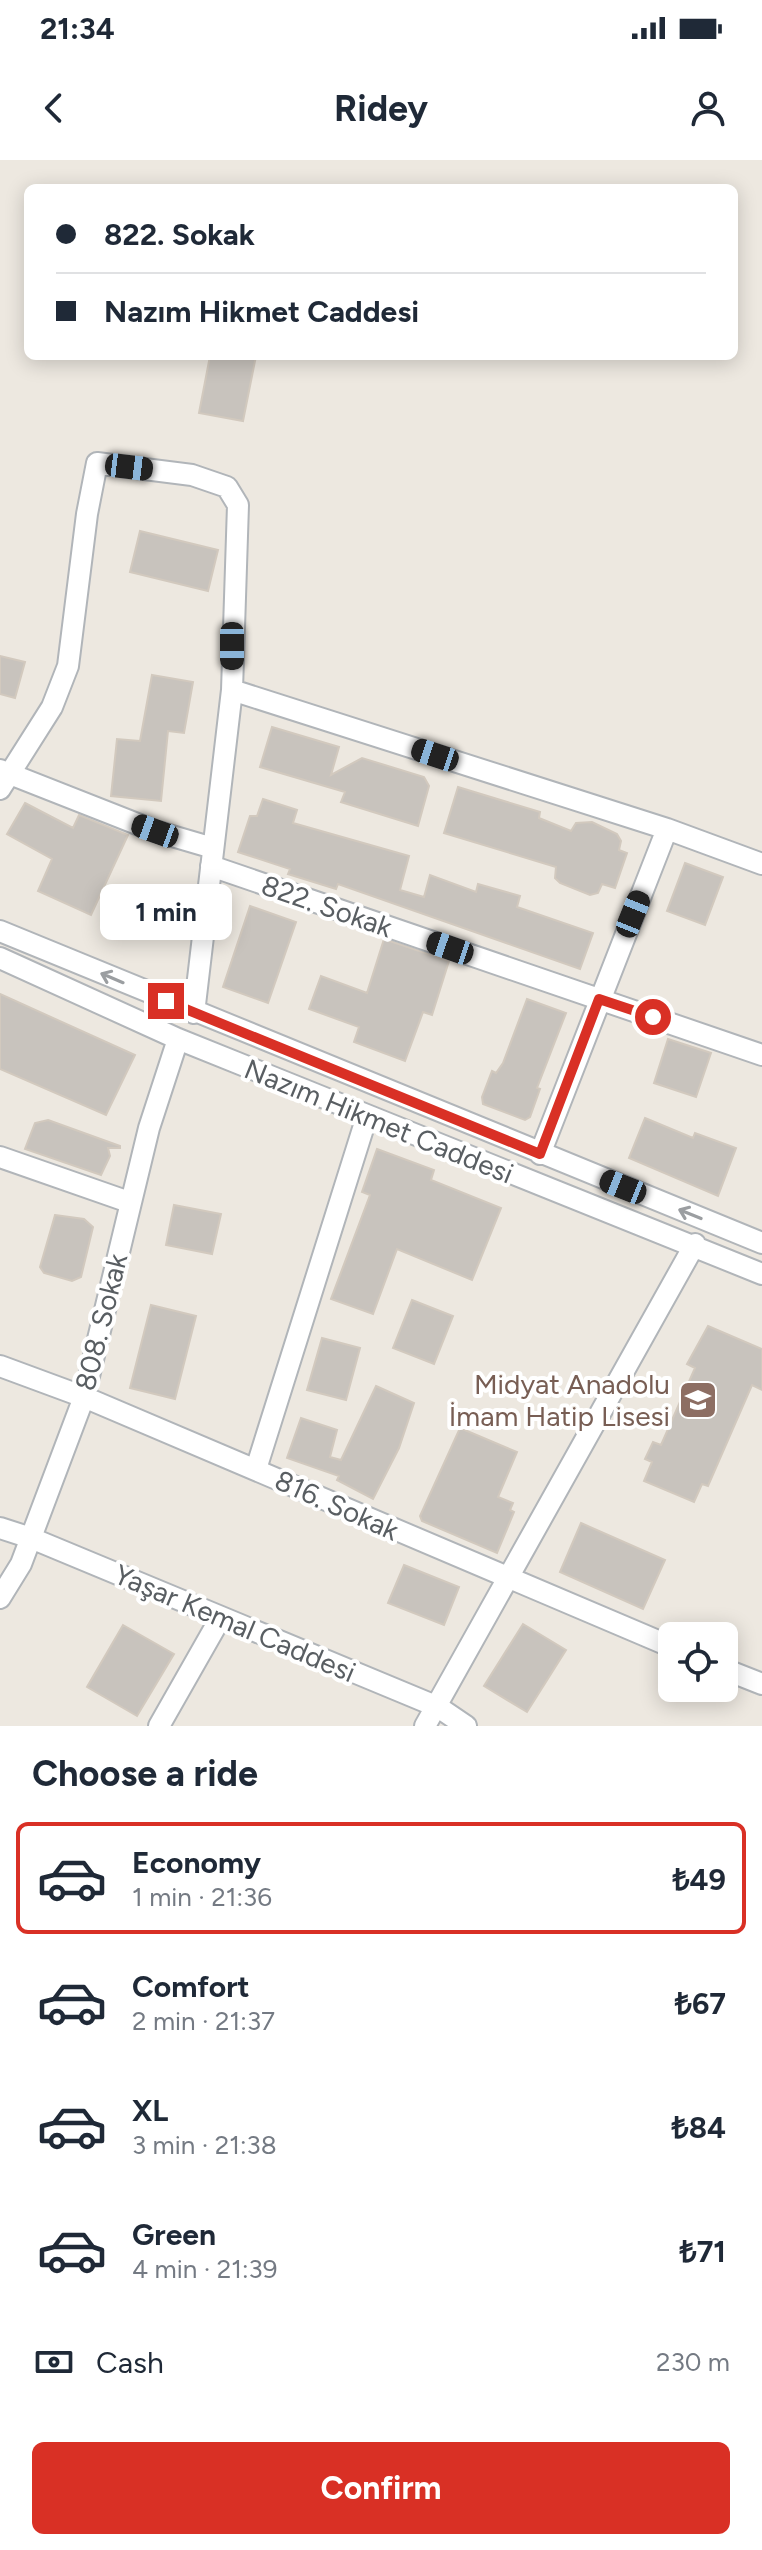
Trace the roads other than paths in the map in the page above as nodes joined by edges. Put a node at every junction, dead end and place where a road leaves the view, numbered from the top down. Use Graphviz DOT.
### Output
graph roads {
  1 [pos="232,690"];
  2 [pos="3,778"];
  3 [pos="667,829"];
  4 [pos="212,857"];
  5 [pos="762,864"];
  6 [pos="0,931"];
  7 [pos="0,958"];
  8 [pos="599,999"];
  9 [pos="194,1013"];
  10 [pos="178,1039"];
  11 [pos="762,1055"];
  12 [pos="367,1116"];
  13 [pos="540,1154"];
  14 [pos="0,1157"];
  15 [pos="129,1202"];
  16 [pos="762,1243"];
  17 [pos="695,1244"];
  18 [pos="762,1274"];
  19 [pos="0,1366"];
  20 [pos="84,1397"];
  21 [pos="256,1469"];
  22 [pos="0,1528"];
  23 [pos="31,1538"];
  24 [pos="508,1580"];
  25 [pos="0,1598"];
  26 [pos="221,1617"];
  27 [pos="658,1641"];
  28 [pos="738,1675"];
  29 [pos="762,1684"];
  30 [pos="438,1707"];
  31 [pos="159,1726"];
  32 [pos="425,1726"];
  33 [pos="466,1726"];
  1 -- 2 [label="street"];
  1 -- 3 [label="street"];
  1 -- 4 [label="street"];
  2 -- 4 [label="street, 822. Sokak"];
  3 -- 5 [label="street"];
  3 -- 8 [label="street"];
  4 -- 8 [label="street, 822. Sokak"];
  4 -- 9 [label="street"];
  9 -- 6 [label="street, Nazım Hikmet Caddesi, one-way"];
  7 -- 10 [label="street, Nazım Hikmet Caddesi"];
  8 -- 11 [label="street, 822. Sokak"];
  8 -- 13 [label="street"];
  9 -- 13 [label="street, Nazım Hikmet Caddesi"];
  10 -- 12 [label="street, Nazım Hikmet Caddesi"];
  10 -- 15 [label="street, 808. Sokak"];
  12 -- 17 [label="street, Nazım Hikmet Caddesi"];
  12 -- 21 [label="street"];
  16 -- 13 [label="street, Nazım Hikmet Caddesi, one-way"];
  14 -- 15 [label="street"];
  15 -- 20 [label="street, 808. Sokak"];
  17 -- 18 [label="street, Nazım Hikmet Caddesi"];
  17 -- 24 [label="street"];
  19 -- 20 [label="street, 816. Sokak"];
  20 -- 21 [label="street, 816. Sokak"];
  20 -- 23 [label="street, 808. Sokak"];
  21 -- 24 [label="street, 816. Sokak"];
  22 -- 23 [label="street, Yaşar Kemal Caddesi"];
  23 -- 25 [label="street, 808. Sokak"];
  23 -- 26 [label="street, Yaşar Kemal Caddesi"];
  24 -- 27 [label="street, 816. Sokak"];
  24 -- 30 [label="street"];
  26 -- 30 [label="street, Yaşar Kemal Caddesi"];
  26 -- 31 [label="street"];
  28 -- 29 [label="street"];
  30 -- 32 [label="street"];
  30 -- 33 [label="street, Yaşar Kemal Caddesi"];
}
